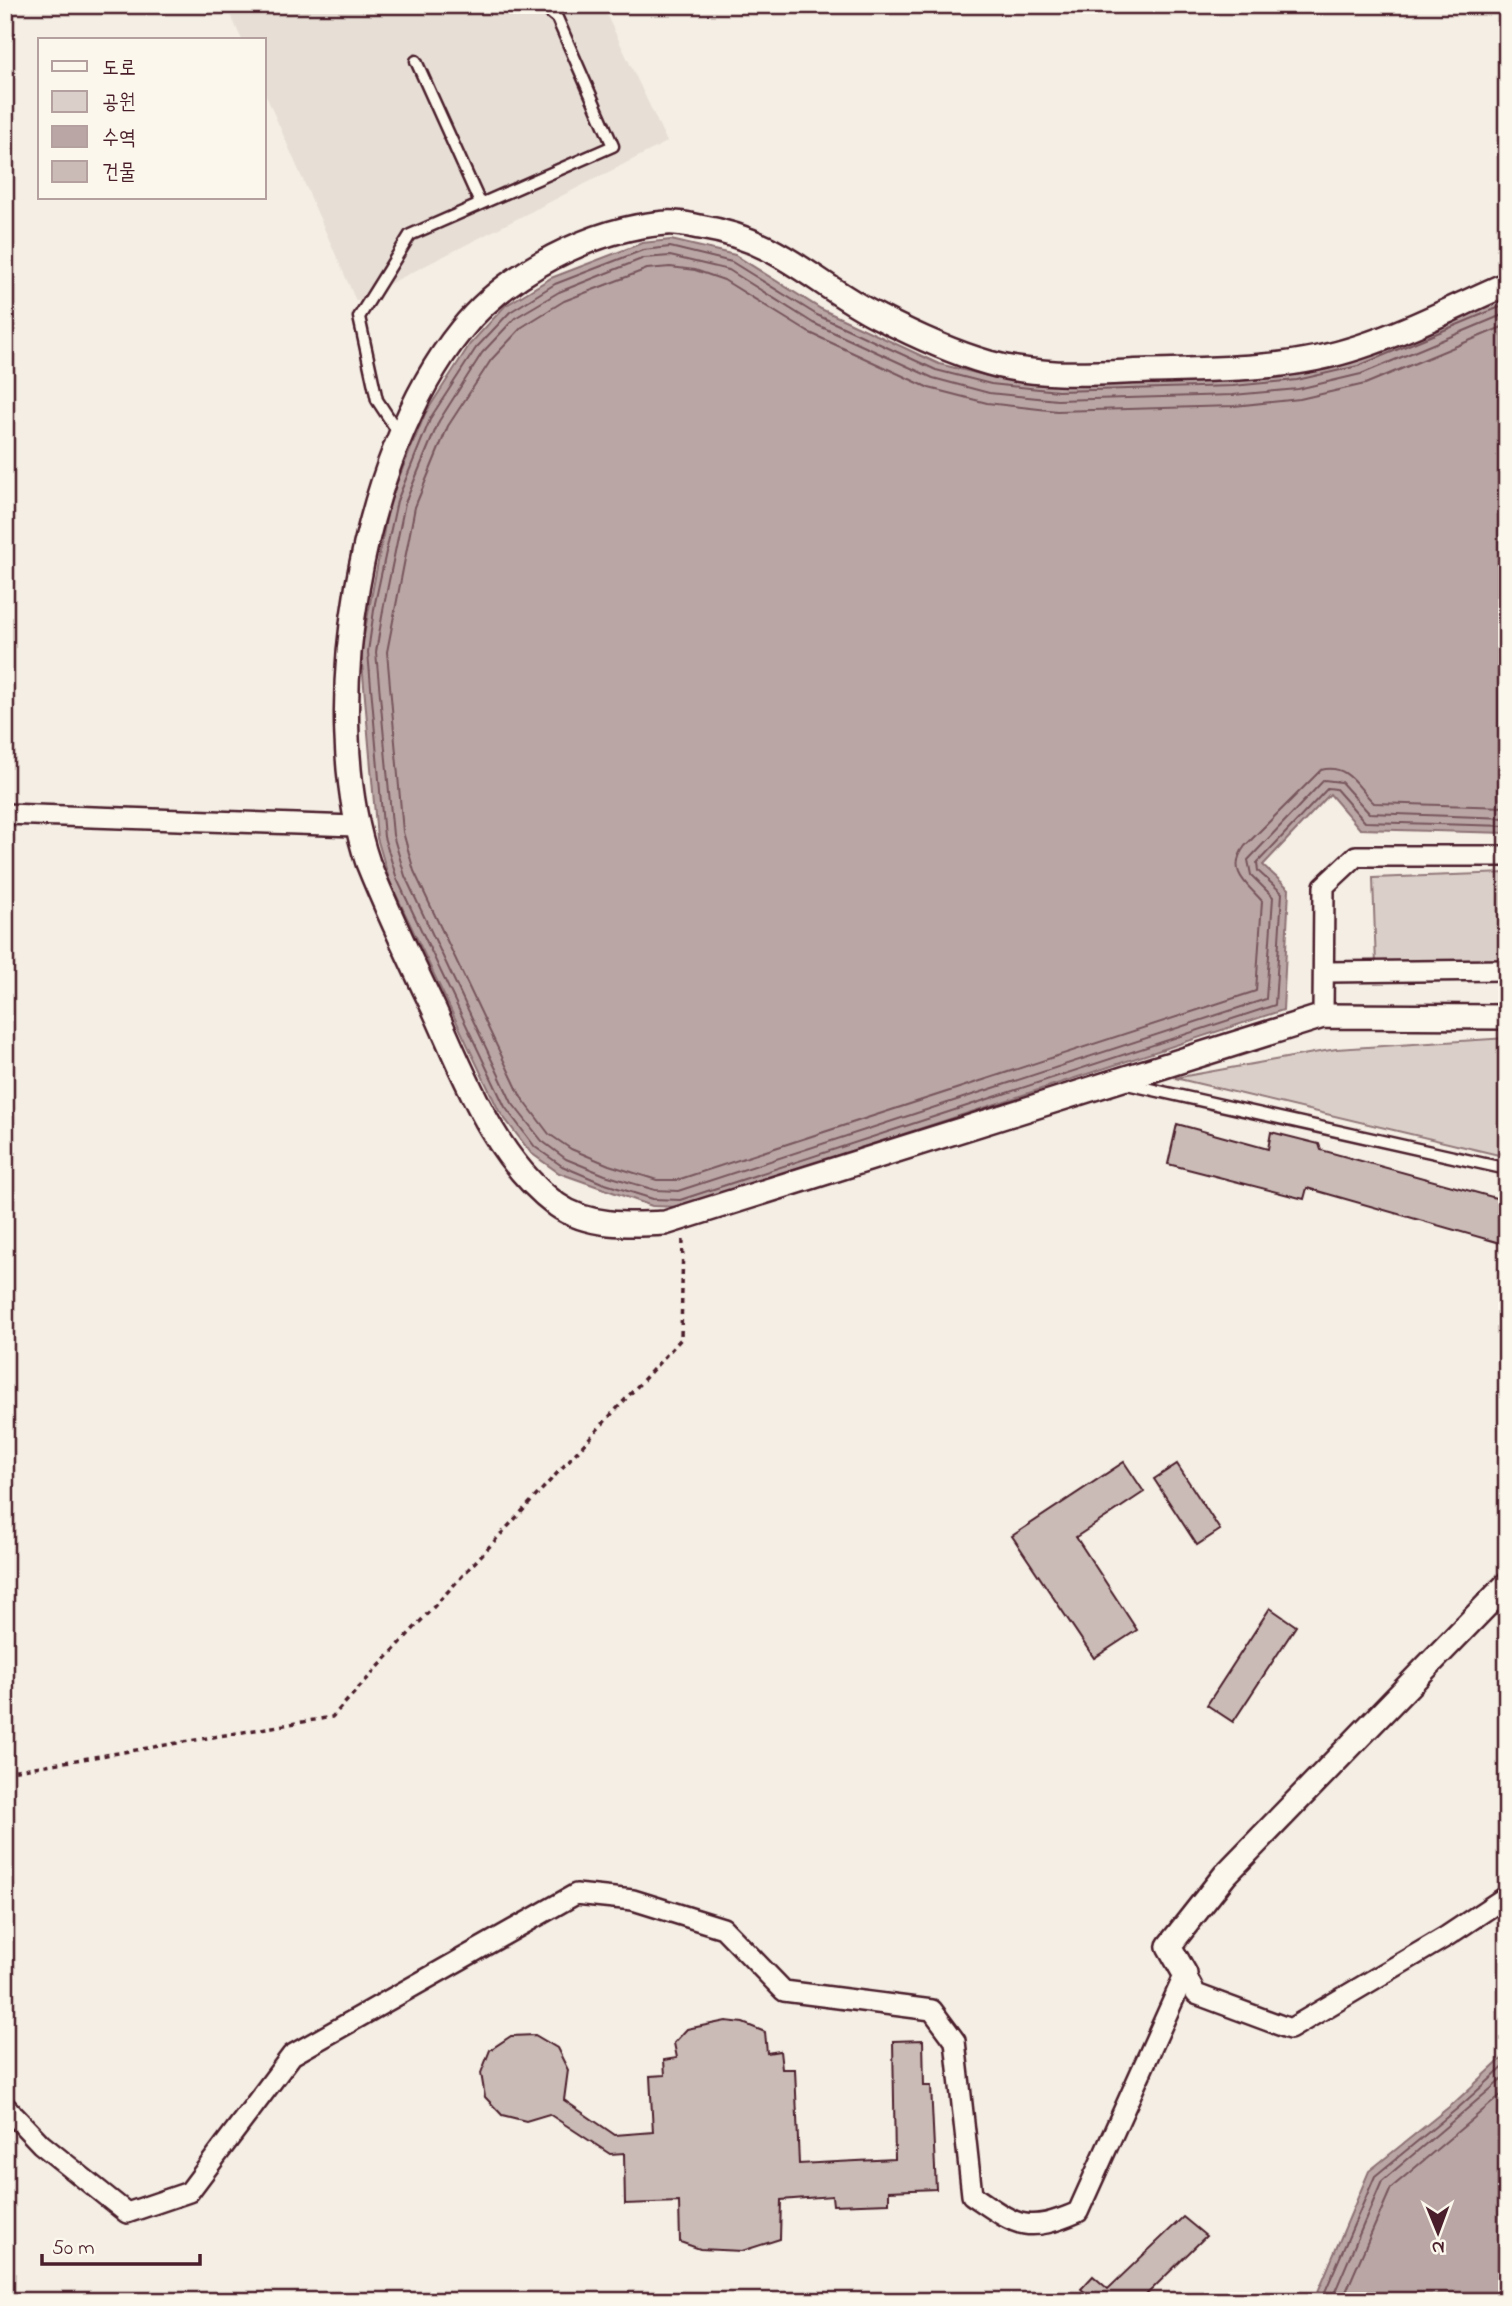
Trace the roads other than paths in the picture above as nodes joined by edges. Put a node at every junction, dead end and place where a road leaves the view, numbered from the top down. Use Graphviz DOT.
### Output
graph roads {
  1 [pos="541,5"];
  2 [pos="416,61"];
  3 [pos="480,203"];
  4 [pos="1507,284"];
  5 [pos="400,435"];
  6 [pos="5,814"];
  7 [pos="355,826"];
  8 [pos="1507,856"];
  9 [pos="1507,970"];
  10 [pos="1326,972"];
  11 [pos="1323,1016"];
  12 [pos="1507,1017"];
  13 [pos="1113,1081"];
  14 [pos="1507,1169"];
  15 [pos="1507,1584"];
  16 [pos="1507,1896"];
  17 [pos="1185,1974"];
  18 [pos="5,2106"];
  1 -- 3 [label="lane"];
  2 -- 3 [label="lane"];
  3 -- 5 [label="lane"];
  4 -- 5 [label="street"];
  5 -- 7 [label="street"];
  6 -- 7 [label="street"];
  7 -- 13 [label="street"];
  8 -- 10 [label="street"];
  9 -- 10 [label="street"];
  10 -- 11 [label="street"];
  11 -- 12 [label="street"];
  11 -- 13 [label="street"];
  13 -- 14 [label="lane"];
  15 -- 17 [label="street"];
  16 -- 17 [label="street"];
  17 -- 18 [label="street"];
}
